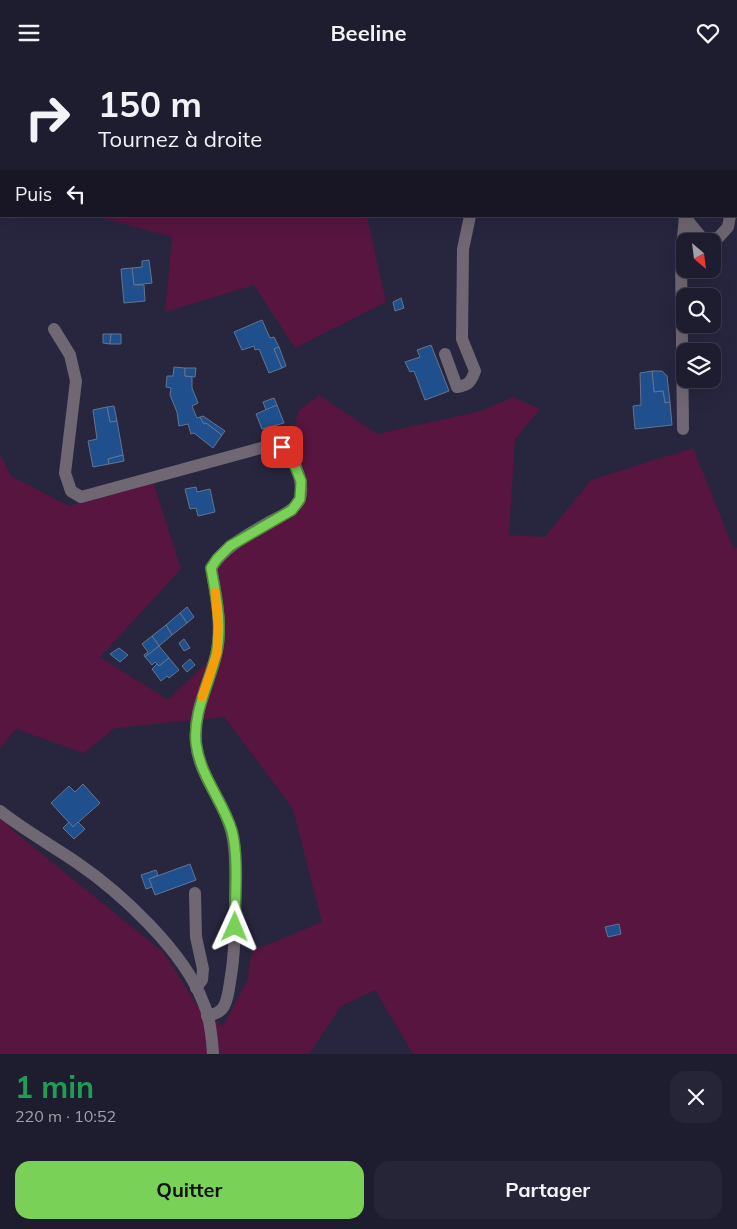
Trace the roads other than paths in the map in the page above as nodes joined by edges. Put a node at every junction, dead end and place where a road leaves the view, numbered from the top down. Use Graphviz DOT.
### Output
graph roads {
  1 [pos="470,217"];
  2 [pos="684,217"];
  3 [pos="685,217"];
  4 [pos="730,217"];
  5 [pos="54,329"];
  6 [pos="445,354"];
  7 [pos="683,429"];
  8 [pos="0,811"];
  9 [pos="196,893"];
  10 [pos="196,988"];
  11 [pos="207,1016"];
  12 [pos="213,1054"];
  1 -- 6 [label="street"];
  2 -- 7 [label="street"];
  3 -- 4 [label="street"];
  5 -- 11 [label="street"];
  8 -- 10 [label="street"];
  9 -- 10 [label="street"];
  10 -- 11 [label="street"];
  11 -- 12 [label="street"];
}
